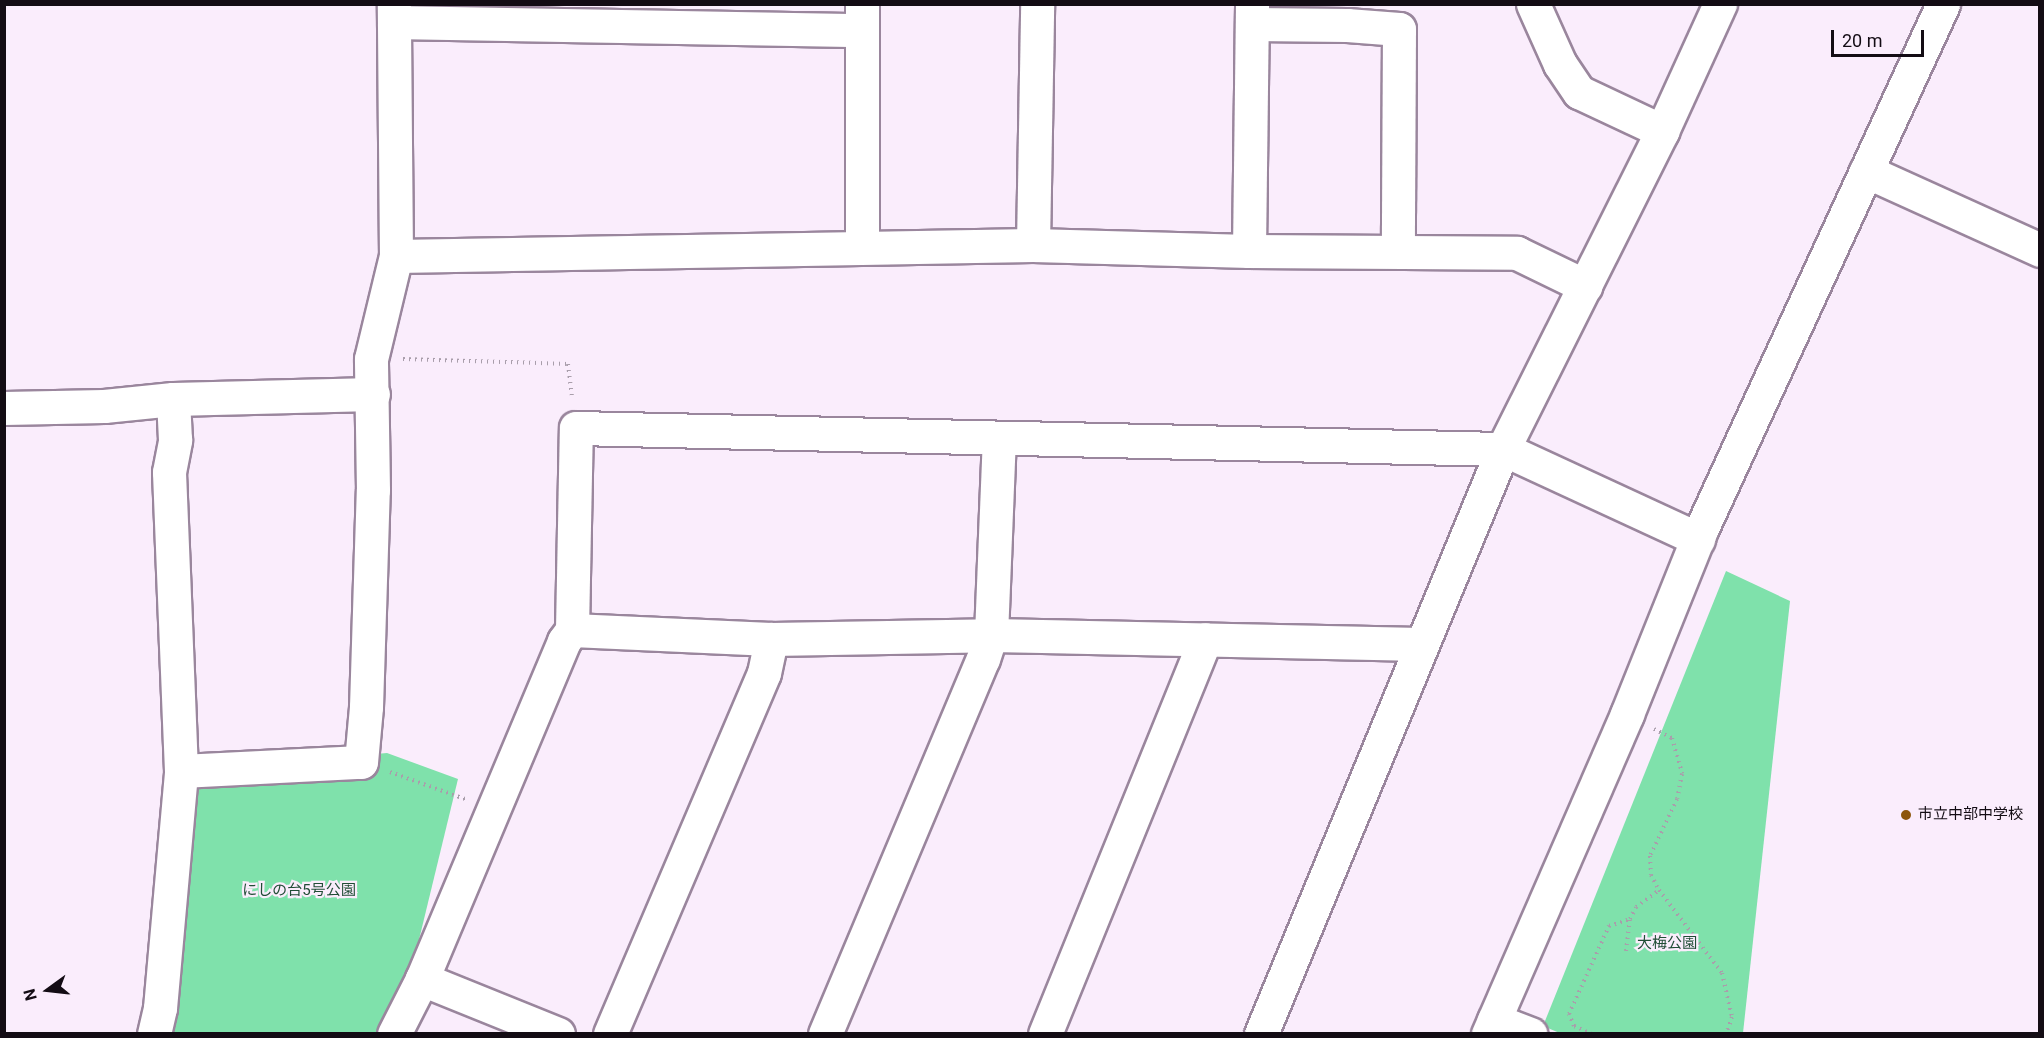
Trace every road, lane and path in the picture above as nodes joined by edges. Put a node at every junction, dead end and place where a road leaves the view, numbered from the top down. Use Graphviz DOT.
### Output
graph roads {
  1 [pos="1037,4"];
  2 [pos="1720,4"];
  3 [pos="1943,4"];
  4 [pos="1535,6"];
  5 [pos="394,13"];
  6 [pos="1252,14"];
  7 [pos="1347,15"];
  8 [pos="862,17"];
  9 [pos="1662,130"];
  10 [pos="1866,171"];
  11 [pos="1033,245"];
  12 [pos="862,247"];
  13 [pos="2040,250"];
  14 [pos="1249,251"];
  15 [pos="1398,251"];
  16 [pos="396,256"];
  17 [pos="1585,286"];
  18 [pos="372,359"];
  19 [pos="374,394"];
  20 [pos="173,399"];
  21 [pos="4,408"];
  22 [pos="576,428"];
  23 [pos="999,438"];
  24 [pos="1503,449"];
  25 [pos="1698,539"];
  26 [pos="572,630"];
  27 [pos="991,634"];
  28 [pos="771,639"];
  29 [pos="1205,639"];
  30 [pos="1421,644"];
  31 [pos="1627,714"];
  32 [pos="361,762"];
  33 [pos="181,771"];
  34 [pos="494,810"];
  35 [pos="1659,890"];
  36 [pos="1630,919"];
  37 [pos="1626,951"];
  38 [pos="422,979"];
  39 [pos="1491,1027"];
  40 [pos="154,1034"];
  41 [pos="394,1034"];
  42 [pos="558,1034"];
  43 [pos="610,1034"];
  44 [pos="825,1034"];
  45 [pos="1045,1034"];
  46 [pos="1260,1034"];
  47 [pos="1530,1034"];
  48 [pos="1592,1034"];
  49 [pos="1726,1034"];
  1 -- 11 [label="street"];
  2 -- 9 [label="street"];
  3 -- 10 [label="street"];
  4 -- 9 [label="street"];
  5 -- 8 [label="street"];
  5 -- 16 [label="street"];
  6 -- 7 [label="street"];
  6 -- 14 [label="street"];
  7 -- 15 [label="street"];
  8 -- 12 [label="street"];
  9 -- 17 [label="street"];
  10 -- 13 [label="street"];
  10 -- 25 [label="street"];
  11 -- 12 [label="street"];
  11 -- 14 [label="street"];
  12 -- 16 [label="street"];
  14 -- 15 [label="street"];
  15 -- 17 [label="street"];
  16 -- 18 [label="street"];
  17 -- 24 [label="street"];
  18 -- 19 [label="street"];
  18 -- 22 [label="path"];
  19 -- 20 [label="street"];
  19 -- 32 [label="street"];
  20 -- 21 [label="street"];
  20 -- 33 [label="street"];
  22 -- 23 [label="street"];
  22 -- 26 [label="street"];
  23 -- 24 [label="street"];
  23 -- 27 [label="street"];
  24 -- 25 [label="street"];
  24 -- 30 [label="street"];
  25 -- 31 [label="street"];
  26 -- 28 [label="street"];
  26 -- 34 [label="street"];
  27 -- 28 [label="street"];
  27 -- 29 [label="street"];
  27 -- 44 [label="street"];
  28 -- 43 [label="street"];
  29 -- 30 [label="street"];
  29 -- 45 [label="street"];
  30 -- 46 [label="street"];
  31 -- 35 [label="path"];
  31 -- 39 [label="street"];
  32 -- 33 [label="street"];
  32 -- 34 [label="path"];
  33 -- 40 [label="street"];
  34 -- 38 [label="street"];
  35 -- 36 [label="path"];
  35 -- 49 [label="path"];
  36 -- 37 [label="path"];
  36 -- 48 [label="path"];
  38 -- 41 [label="street"];
  38 -- 42 [label="street"];
  39 -- 47 [label="street"];
}
